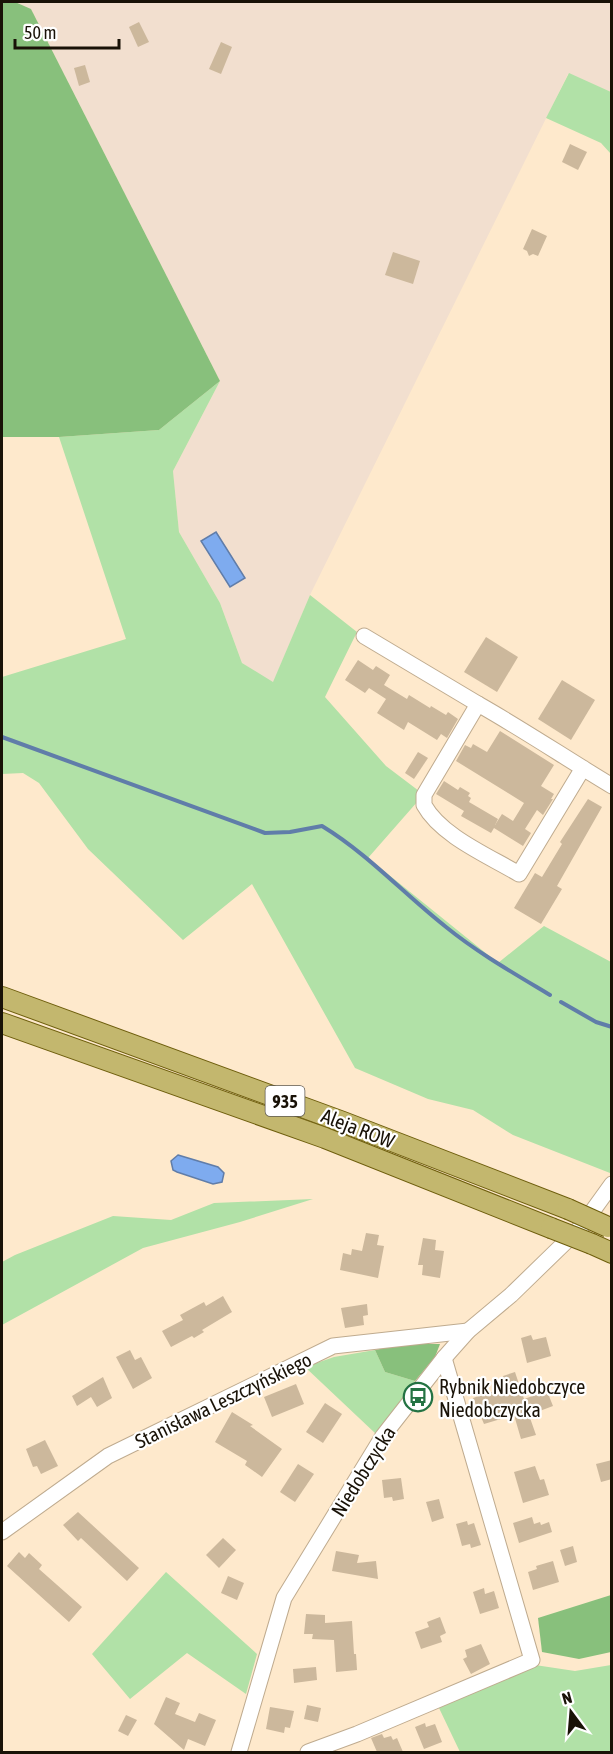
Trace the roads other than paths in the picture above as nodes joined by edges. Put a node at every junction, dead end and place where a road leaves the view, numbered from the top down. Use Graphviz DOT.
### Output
graph roads {
  1 [pos="364,636"];
  2 [pos="478,704"];
  3 [pos="583,768"];
  4 [pos="612,786"];
  5 [pos="2,997"];
  6 [pos="2,1023"];
  7 [pos="612,1184"];
  8 [pos="610,1227"];
  9 [pos="612,1253"];
  10 [pos="468,1331"];
  11 [pos="444,1358"];
  12 [pos="2,1532"];
  13 [pos="239,1752"];
  14 [pos="308,1752"];
  1 -- 2 [label="street"];
  2 -- 3 [label="street"];
  2 -- 3 [label="street"];
  3 -- 4 [label="street"];
  5 -- 8 [label="main road, Aleja ROW / 935, bridge"];
  6 -- 9 [label="main road, Aleja ROW / 935, bridge"];
  7 -- 10 [label="street, Niedobczycka"];
  10 -- 11 [label="street, Niedobczycka"];
  10 -- 12 [label="street, Stanisława Leszczyńskiego"];
  11 -- 13 [label="street, Niedobczycka"];
  11 -- 14 [label="street"];
}
